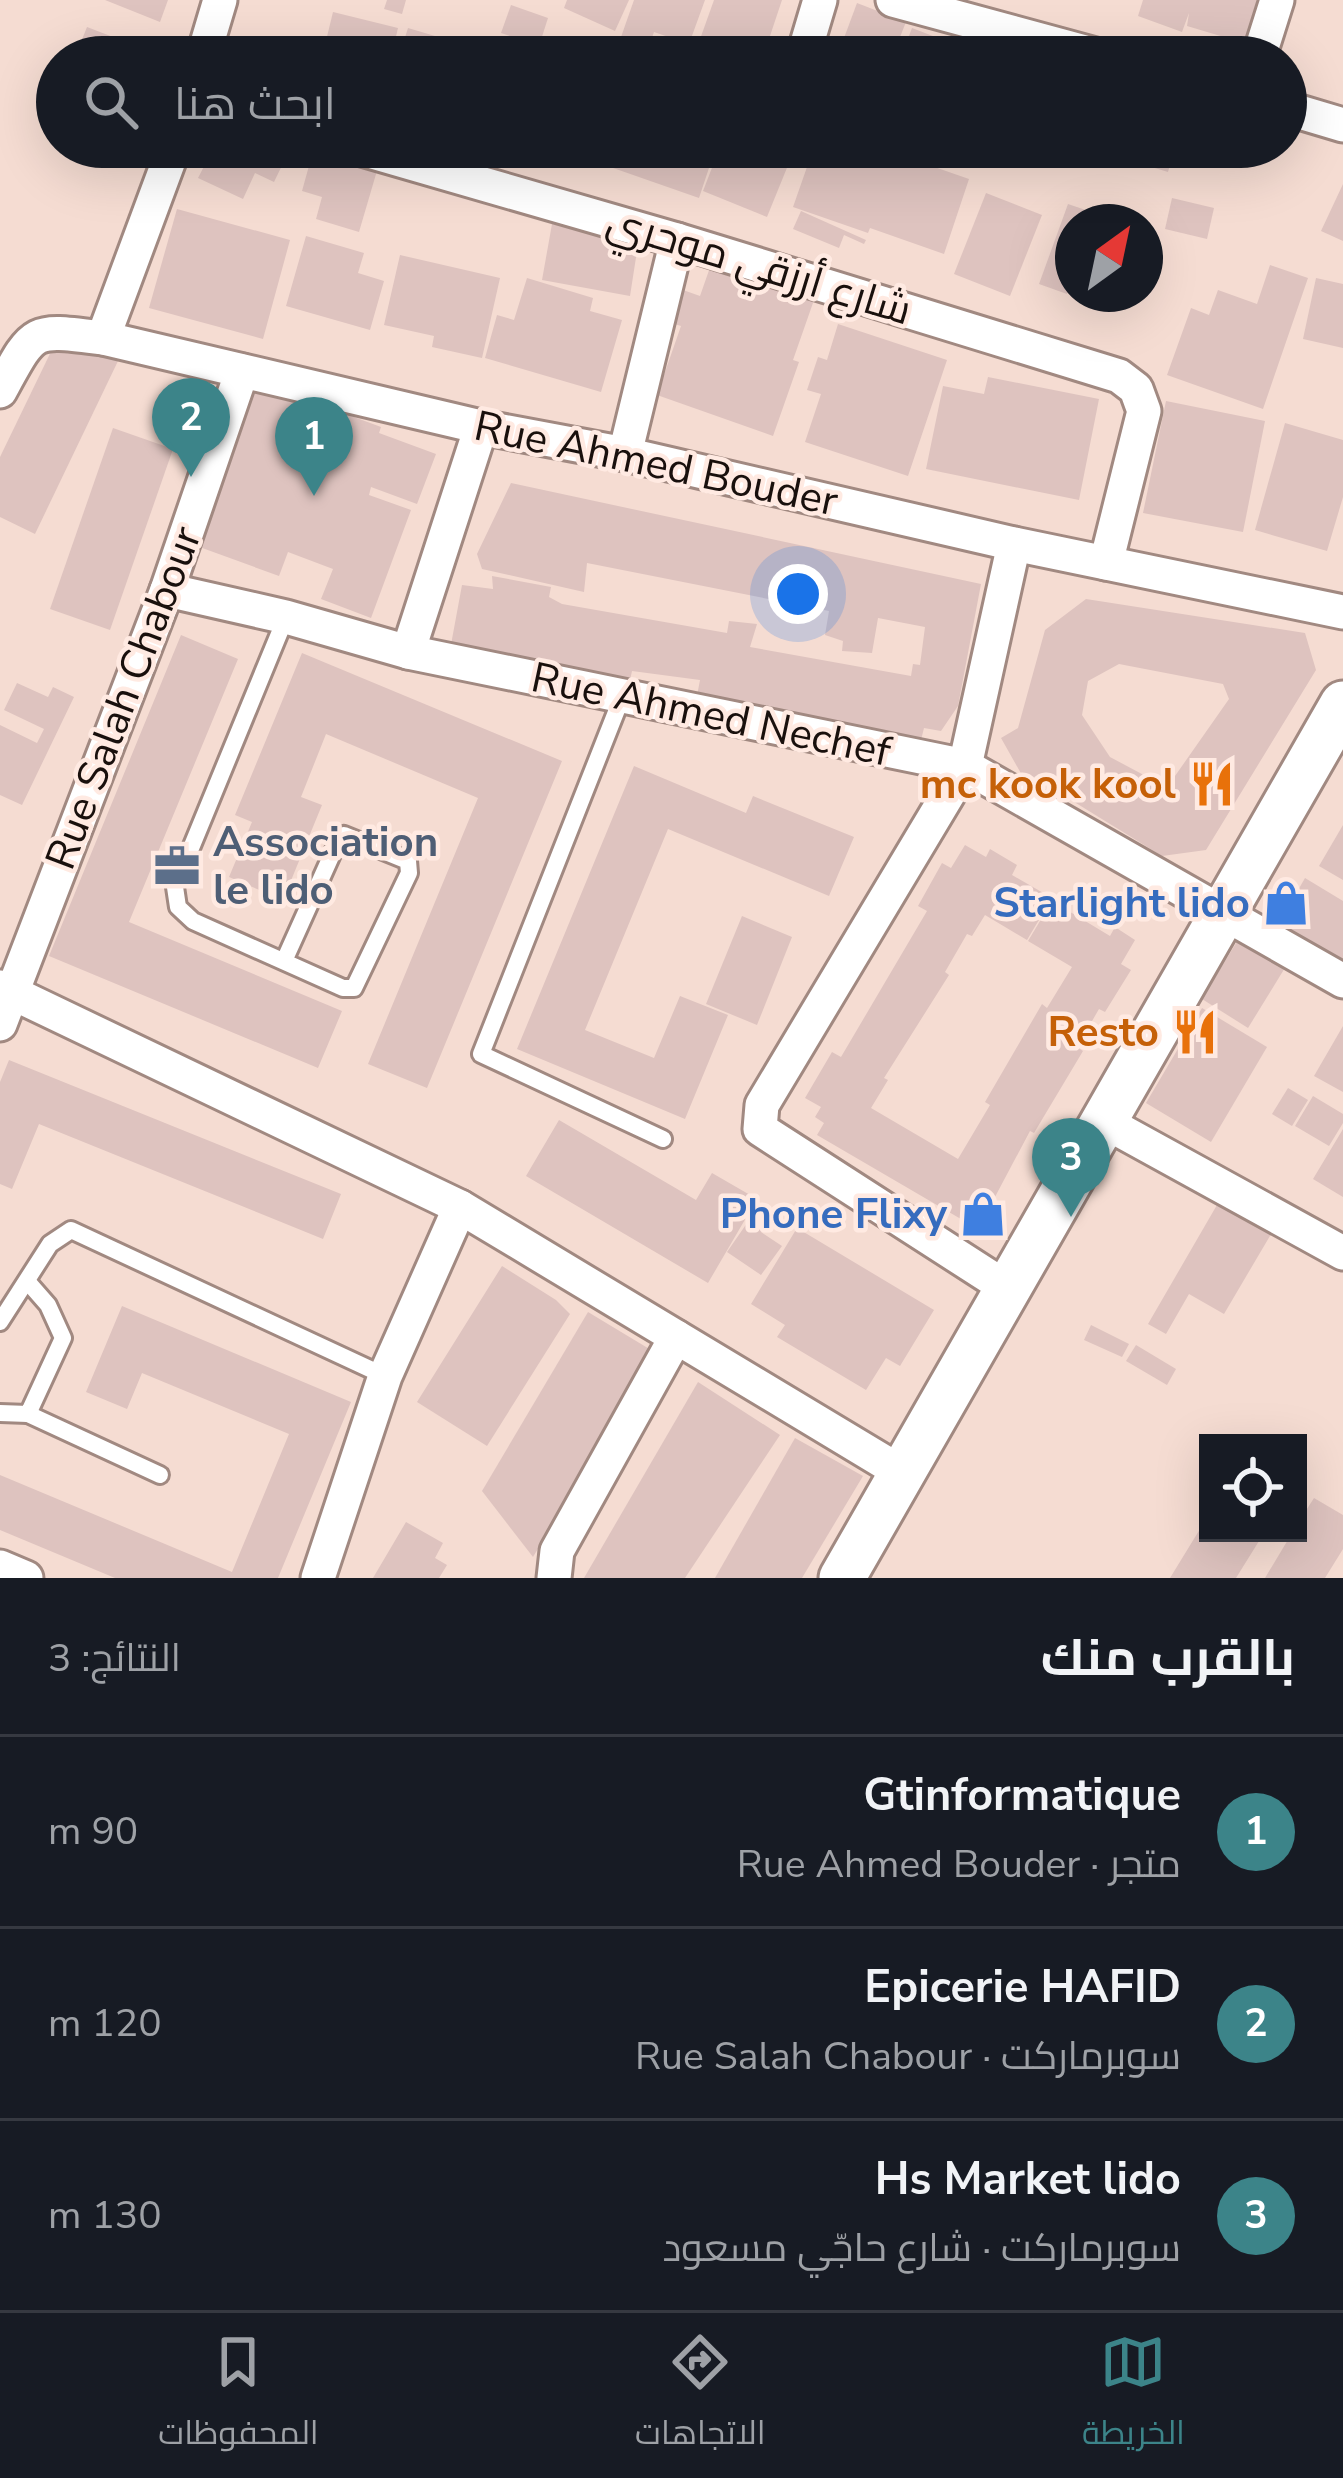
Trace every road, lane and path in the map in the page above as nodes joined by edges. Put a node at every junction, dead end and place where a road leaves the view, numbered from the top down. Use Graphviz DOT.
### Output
graph roads {
  1 [pos="220,0"];
  2 [pos="820,0"];
  3 [pos="893,0"];
  4 [pos="1277,0"];
  5 [pos="209,36"];
  6 [pos="809,36"];
  7 [pos="1026,36"];
  8 [pos="1266,36"];
  9 [pos="1307,114"];
  10 [pos="1343,124"];
  11 [pos="166,168"];
  12 [pos="428,168"];
  13 [pos="677,240"];
  14 [pos="103,338"];
  15 [pos="242,371"];
  16 [pos="0,391"];
  17 [pos="481,427"];
  18 [pos="625,454"];
  19 [pos="1014,544"];
  20 [pos="1106,563"];
  21 [pos="167,590"];
  22 [pos="1343,612"];
  23 [pos="286,617"];
  24 [pos="408,652"];
  25 [pos="622,697"];
  26 [pos="1338,726"];
  27 [pos="964,766"];
  28 [pos="1226,912"];
  29 [pos="284,961"];
  30 [pos="1343,981"];
  31 [pos="4,1001"];
  32 [pos="1103,1121"];
  33 [pos="663,1139"];
  34 [pos="460,1207"];
  35 [pos="1343,1253"];
  36 [pos="27,1281"];
  37 [pos="1010,1290"];
  38 [pos="0,1322"];
  39 [pos="676,1337"];
  40 [pos="385,1376"];
  41 [pos="0,1413"];
  42 [pos="28,1414"];
  43 [pos="904,1474"];
  44 [pos="160,1475"];
  45 [pos="0,1567"];
  46 [pos="26,1578"];
  47 [pos="318,1578"];
  48 [pos="554,1578"];
  49 [pos="842,1578"];
  1 -- 5 [label="street"];
  2 -- 6 [label="street"];
  3 -- 7 [label="street"];
  4 -- 8 [label="street"];
  9 -- 10 [label="street"];
  11 -- 14 [label="street"];
  12 -- 13 [label="street, شارع أرزقي موحري"];
  13 -- 18 [label="street"];
  13 -- 20 [label="street, شارع أرزقي موحري"];
  14 -- 15 [label="street, Rue Ahmed Bouder"];
  14 -- 16 [label="street, Rue Ahmed Bouder"];
  15 -- 17 [label="street, Rue Ahmed Bouder"];
  15 -- 21 [label="street, Rue Salah Chabour"];
  17 -- 18 [label="street, Rue Ahmed Bouder"];
  17 -- 24 [label="street"];
  18 -- 19 [label="street, Rue Ahmed Bouder"];
  19 -- 20 [label="street, Rue Ahmed Bouder"];
  19 -- 27 [label="street"];
  20 -- 22 [label="street, Rue Ahmed Bouder"];
  21 -- 23 [label="street, Rue Ahmed Nechef"];
  21 -- 31 [label="street, Rue Salah Chabour"];
  23 -- 24 [label="street, Rue Ahmed Nechef"];
  23 -- 29 [label="lane"];
  24 -- 25 [label="street, Rue Ahmed Nechef"];
  25 -- 27 [label="street, Rue Ahmed Nechef"];
  25 -- 33 [label="lane"];
  26 -- 28 [label="main road"];
  27 -- 28 [label="street, Rue Ahmed Nechef"];
  27 -- 37 [label="street"];
  28 -- 30 [label="street, Rue Ahmed Nechef"];
  28 -- 32 [label="main road"];
  29 -- 29 [label="lane"];
  31 -- 34 [label="street"];
  32 -- 35 [label="street"];
  32 -- 37 [label="main road"];
  34 -- 39 [label="street"];
  34 -- 40 [label="street"];
  36 -- 38 [label="lane"];
  36 -- 40 [label="lane"];
  36 -- 42 [label="lane"];
  37 -- 43 [label="main road"];
  39 -- 43 [label="street"];
  39 -- 48 [label="street"];
  40 -- 47 [label="street"];
  41 -- 42 [label="lane"];
  42 -- 44 [label="lane"];
  43 -- 49 [label="main road"];
  45 -- 46 [label="street"];
}
